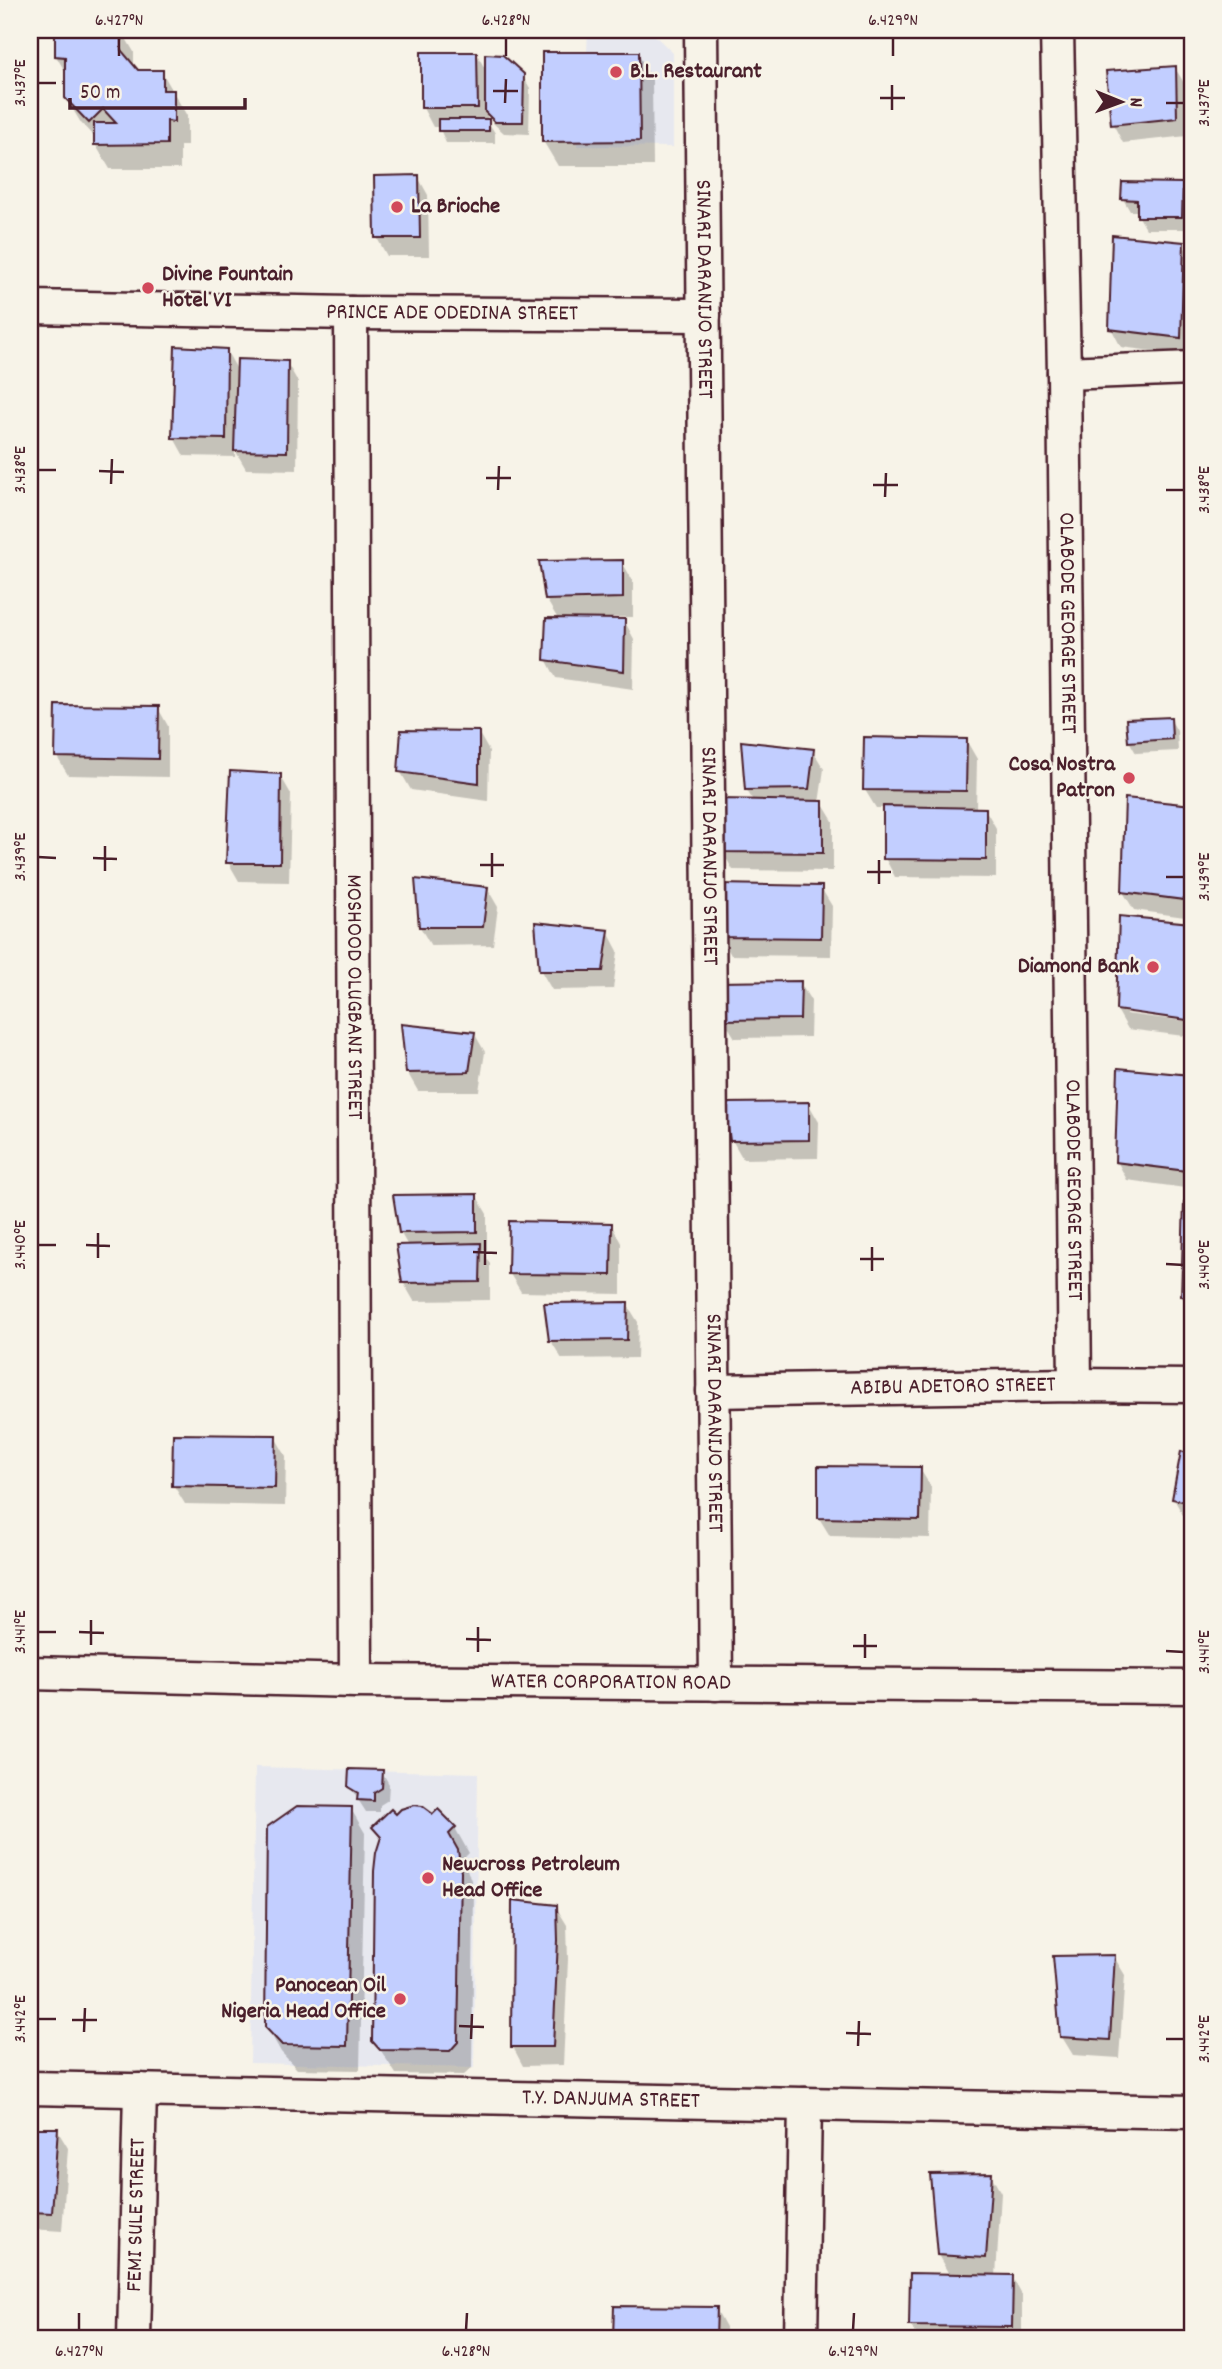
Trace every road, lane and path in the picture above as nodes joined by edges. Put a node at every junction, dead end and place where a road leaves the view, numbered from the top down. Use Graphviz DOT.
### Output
graph roads {
  1 [pos="701,30"];
  2 [pos="1057,30"];
  3 [pos="30,307"];
  4 [pos="351,313"];
  5 [pos="704,315"];
  6 [pos="1192,369"];
  7 [pos="1064,373"];
  8 [pos="1075,1385"];
  9 [pos="1192,1386"];
  10 [pos="713,1391"];
  11 [pos="30,1673"];
  12 [pos="356,1681"];
  13 [pos="716,1684"];
  14 [pos="1192,1687"];
  15 [pos="30,2088"];
  16 [pos="140,2090"];
  17 [pos="805,2104"];
  18 [pos="1192,2112"];
  19 [pos="134,2339"];
  20 [pos="801,2339"];
  1 -- 5 [label="street, SINARI DARANIJO STREET"];
  2 -- 7 [label="street, OLABODE GEORGE STREET"];
  3 -- 4 [label="street, PRINCE ADE ODEDINA STREET"];
  4 -- 5 [label="street, PRINCE ADE ODEDINA STREET"];
  4 -- 12 [label="street, MOSHOOD OLUGBANI STREET"];
  5 -- 10 [label="street, SINARI DARANIJO STREET"];
  6 -- 7 [label="street"];
  7 -- 8 [label="street, OLABODE GEORGE STREET"];
  8 -- 9 [label="street, ABIBU ADETORO STREET"];
  8 -- 10 [label="street, ABIBU ADETORO STREET"];
  10 -- 13 [label="street, SINARI DARANIJO STREET"];
  11 -- 12 [label="street, WATER CORPORATION ROAD"];
  12 -- 13 [label="street, WATER CORPORATION ROAD"];
  13 -- 14 [label="street, WATER CORPORATION ROAD"];
  15 -- 16 [label="street, T.Y. DANJUMA STREET"];
  16 -- 17 [label="street, T.Y. DANJUMA STREET"];
  16 -- 19 [label="street, FEMI SULE STREET"];
  17 -- 18 [label="street, T.Y. DANJUMA STREET"];
  17 -- 20 [label="street"];
}
